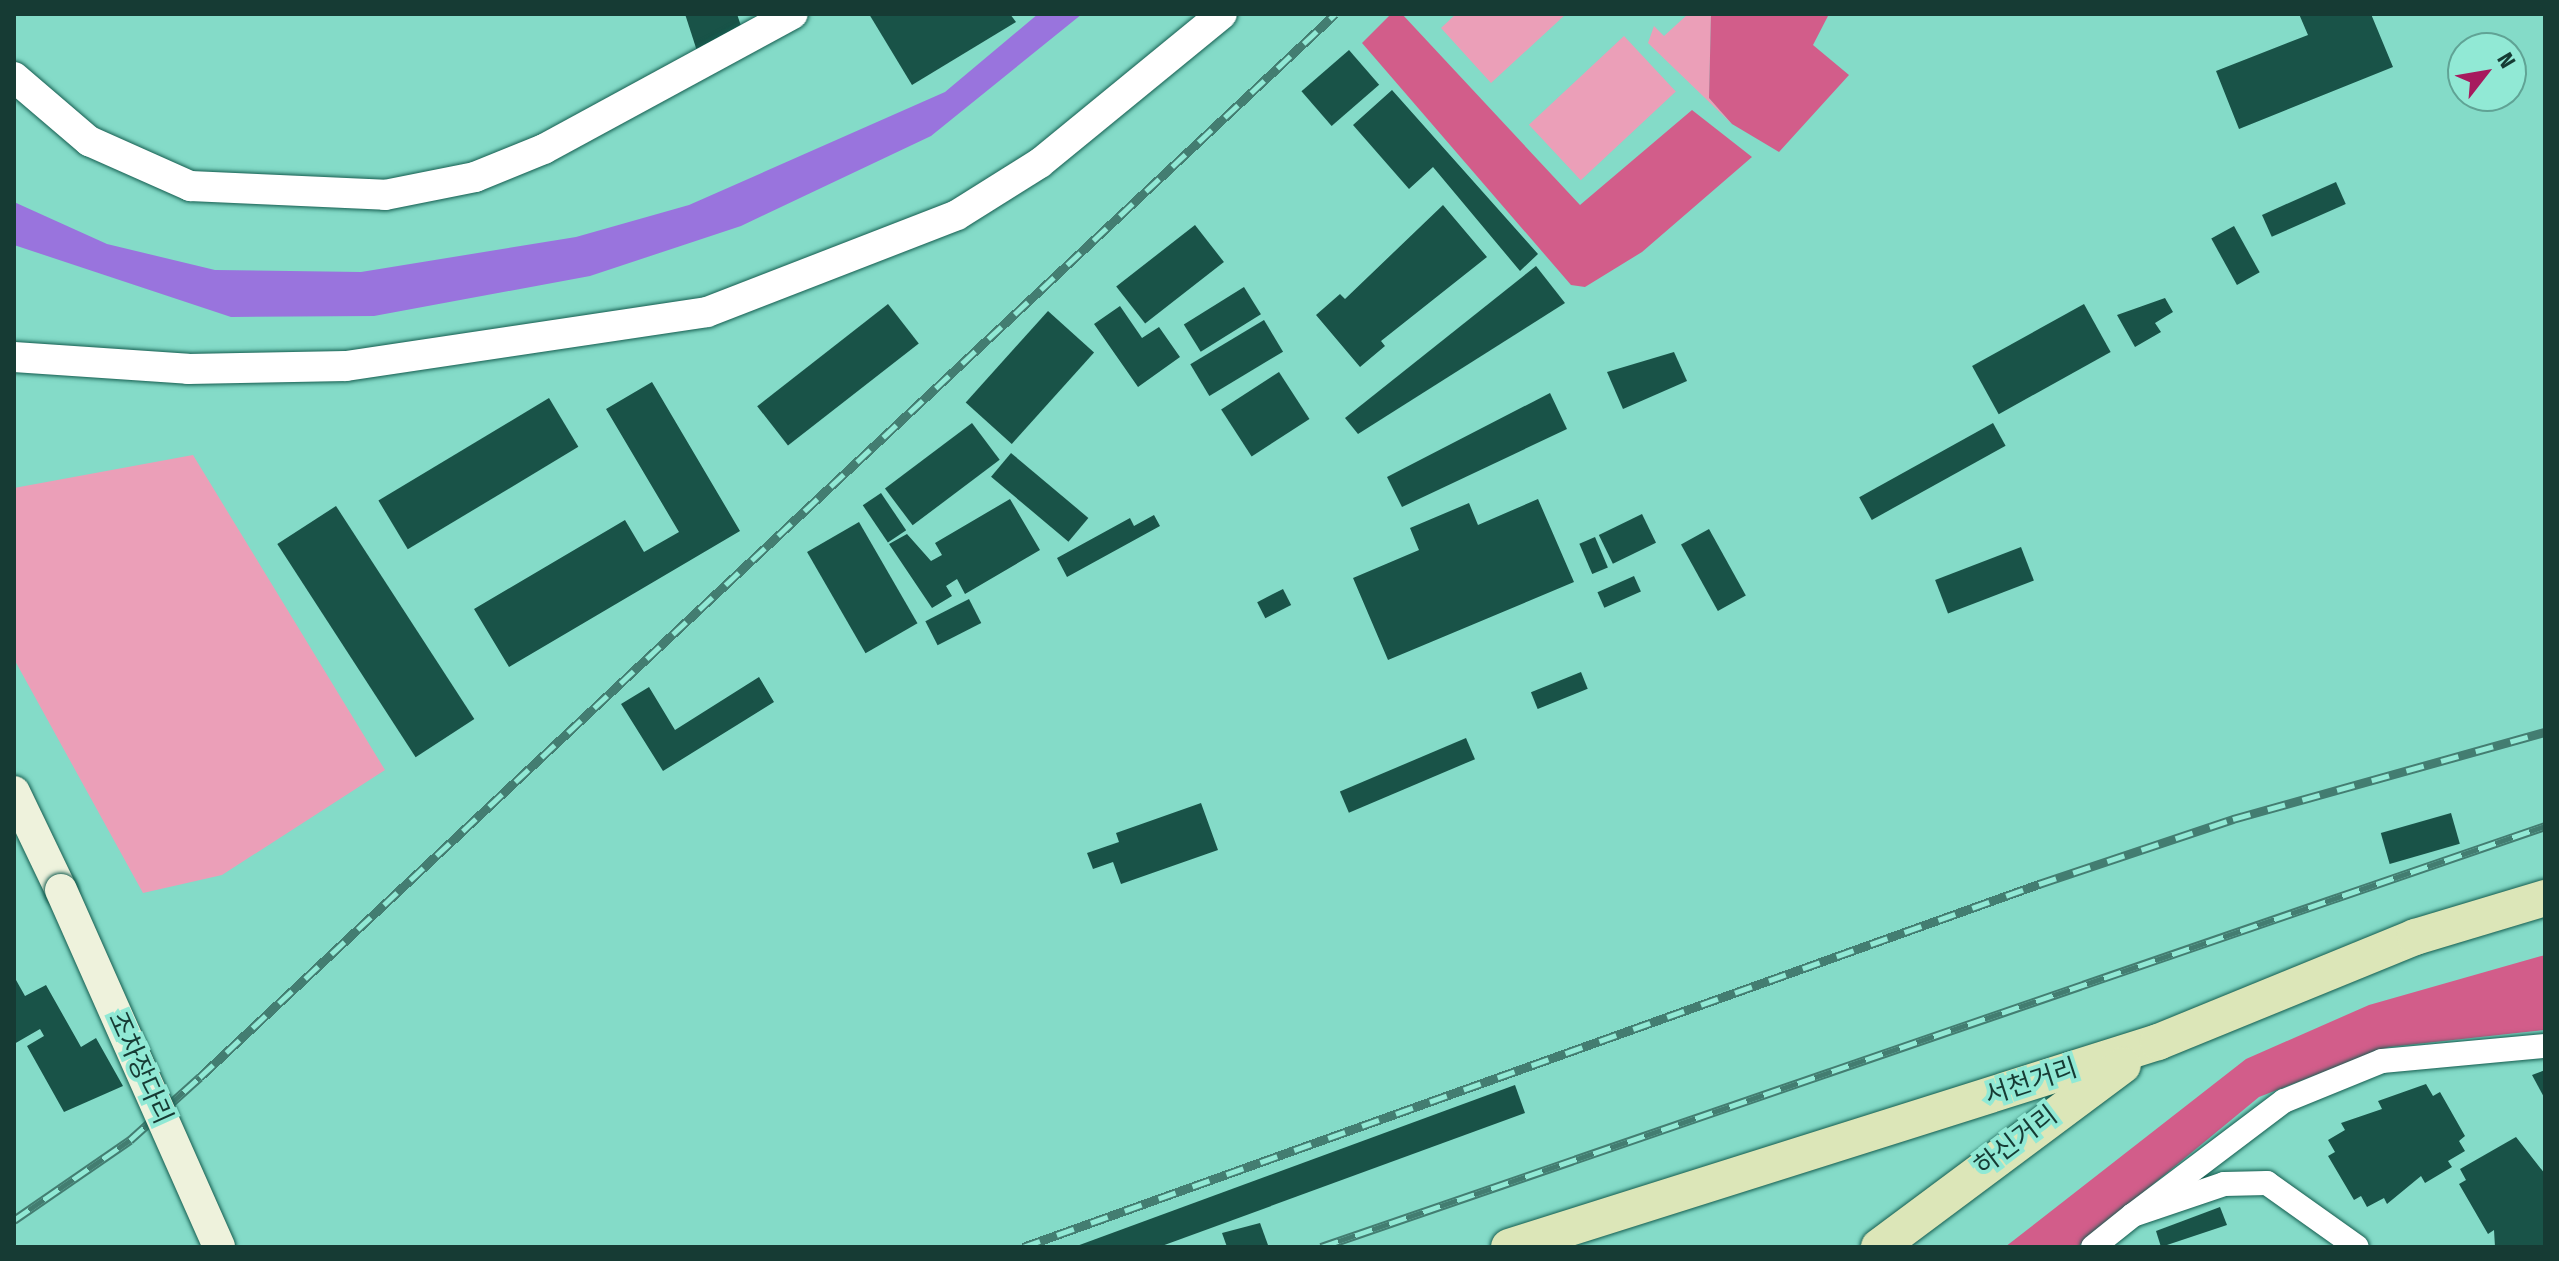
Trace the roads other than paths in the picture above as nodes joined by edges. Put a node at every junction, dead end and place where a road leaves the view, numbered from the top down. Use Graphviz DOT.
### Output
graph roads {
  1 [pos="793,14"];
  2 [pos="1222,14"];
  3 [pos="14,77"];
  4 [pos="14,357"];
  5 [pos="14,792"];
  6 [pos="2545,898"];
  7 [pos="2158,1042"];
  8 [pos="2545,1046"];
  9 [pos="2133,1215"];
  10 [pos="219,1247"];
  11 [pos="1509,1247"];
  12 [pos="1879,1247"];
  13 [pos="2093,1247"];
  14 [pos="2357,1247"];
  1 -- 3 [label="street"];
  2 -- 4 [label="street"];
  5 -- 10 [label="main road, 조차장다리, bridge"];
  6 -- 7 [label="main road, 서천거리"];
  7 -- 11 [label="main road, 서천거리"];
  7 -- 12 [label="main road, 하신거리"];
  8 -- 9 [label="street"];
  9 -- 13 [label="street"];
  9 -- 14 [label="street"];
}
